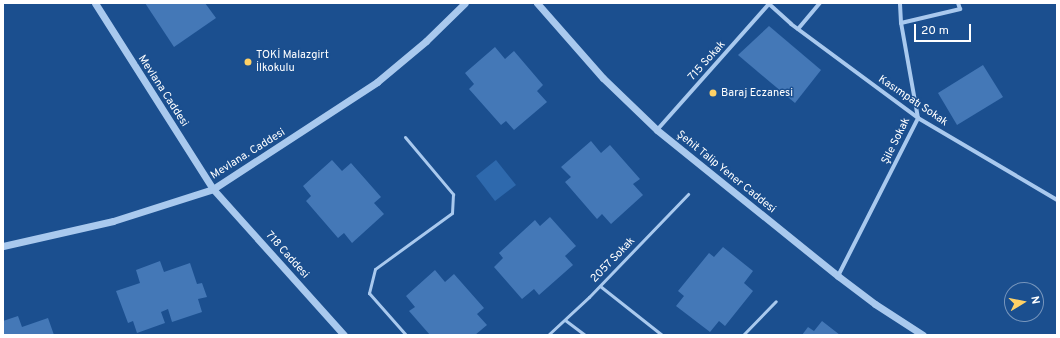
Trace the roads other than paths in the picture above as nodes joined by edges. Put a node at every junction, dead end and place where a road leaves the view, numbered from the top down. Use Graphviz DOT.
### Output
graph roads {
  1 [pos="95,3"];
  2 [pos="465,3"];
  3 [pos="537,3"];
  4 [pos="820,3"];
  5 [pos="900,3"];
  6 [pos="958,3"];
  7 [pos="769,4"];
  8 [pos="901,23"];
  9 [pos="798,29"];
  10 [pos="918,118"];
  11 [pos="657,130"];
  12 [pos="405,137"];
  13 [pos="213,189"];
  14 [pos="688,194"];
  15 [pos="1057,200"];
  16 [pos="3,246"];
  17 [pos="838,276"];
  18 [pos="600,286"];
  19 [pos="776,301"];
  20 [pos="565,320"];
  21 [pos="344,335"];
  22 [pos="406,335"];
  23 [pos="548,335"];
  24 [pos="585,335"];
  25 [pos="662,335"];
  26 [pos="743,335"];
  27 [pos="923,335"];
  1 -- 13 [label="street, Mevlana Caddesi"];
  2 -- 13 [label="street, Mevlana. Caddesi"];
  3 -- 11 [label="street, Şehit Talip Yener Caddesi"];
  4 -- 9 [label="street"];
  5 -- 8 [label="street, Şile Sokak"];
  6 -- 8 [label="street"];
  7 -- 9 [label="street, Kasımpatı Sokak"];
  7 -- 11 [label="street, 715 Sokak"];
  8 -- 10 [label="street, Şile Sokak"];
  9 -- 10 [label="street, Kasımpatı Sokak"];
  10 -- 15 [label="street, Kasımpatı Sokak"];
  10 -- 17 [label="street, Şile Sokak"];
  11 -- 17 [label="street, Şehit Talip Yener Caddesi"];
  12 -- 22 [label="lane"];
  13 -- 16 [label="street, Mevlana. Caddesi"];
  13 -- 21 [label="street, 718 Caddesi"];
  14 -- 18 [label="lane, 2057 Sokak"];
  17 -- 27 [label="street, Şehit Talip Yener Caddesi"];
  18 -- 20 [label="lane, 2057 Sokak"];
  18 -- 25 [label="lane"];
  19 -- 26 [label="lane"];
  20 -- 23 [label="lane, 2057 Sokak"];
  20 -- 24 [label="lane"];
}
